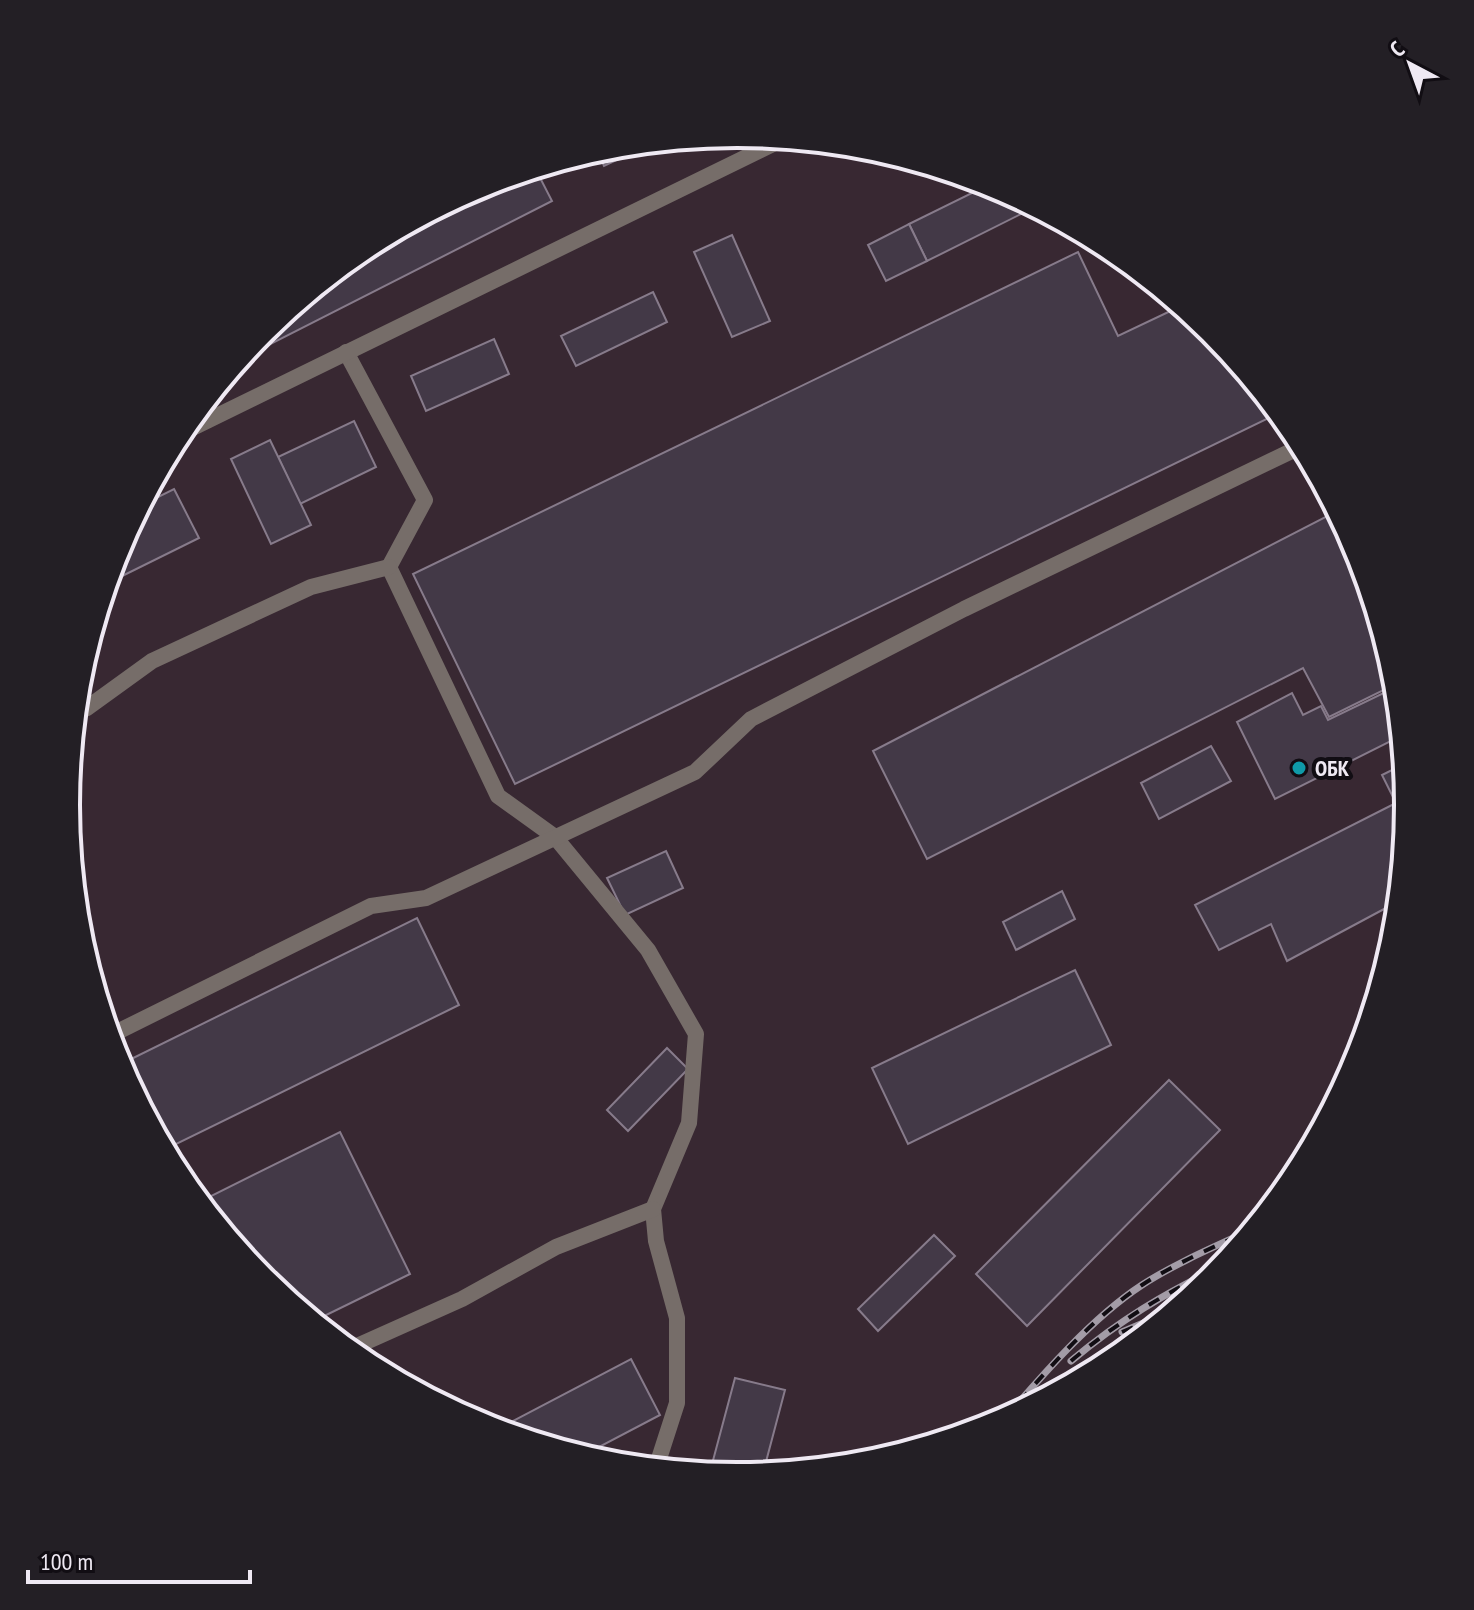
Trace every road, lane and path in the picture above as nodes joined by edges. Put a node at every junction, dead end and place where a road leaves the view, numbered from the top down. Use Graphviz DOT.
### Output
graph roads {
  1 [pos="763,149"];
  2 [pos="346,352"];
  3 [pos="204,422"];
  4 [pos="1290,452"];
  5 [pos="389,567"];
  6 [pos="88,707"];
  7 [pos="555,837"];
  8 [pos="120,1030"];
  9 [pos="653,1209"];
  10 [pos="362,1344"];
  11 [pos="660,1457"];
  1 -- 2 [label="lane"];
  2 -- 3 [label="lane"];
  2 -- 5 [label="lane"];
  4 -- 7 [label="lane"];
  5 -- 6 [label="lane"];
  5 -- 7 [label="lane"];
  7 -- 8 [label="lane"];
  7 -- 9 [label="lane"];
  9 -- 10 [label="lane"];
  9 -- 11 [label="lane"];
}
